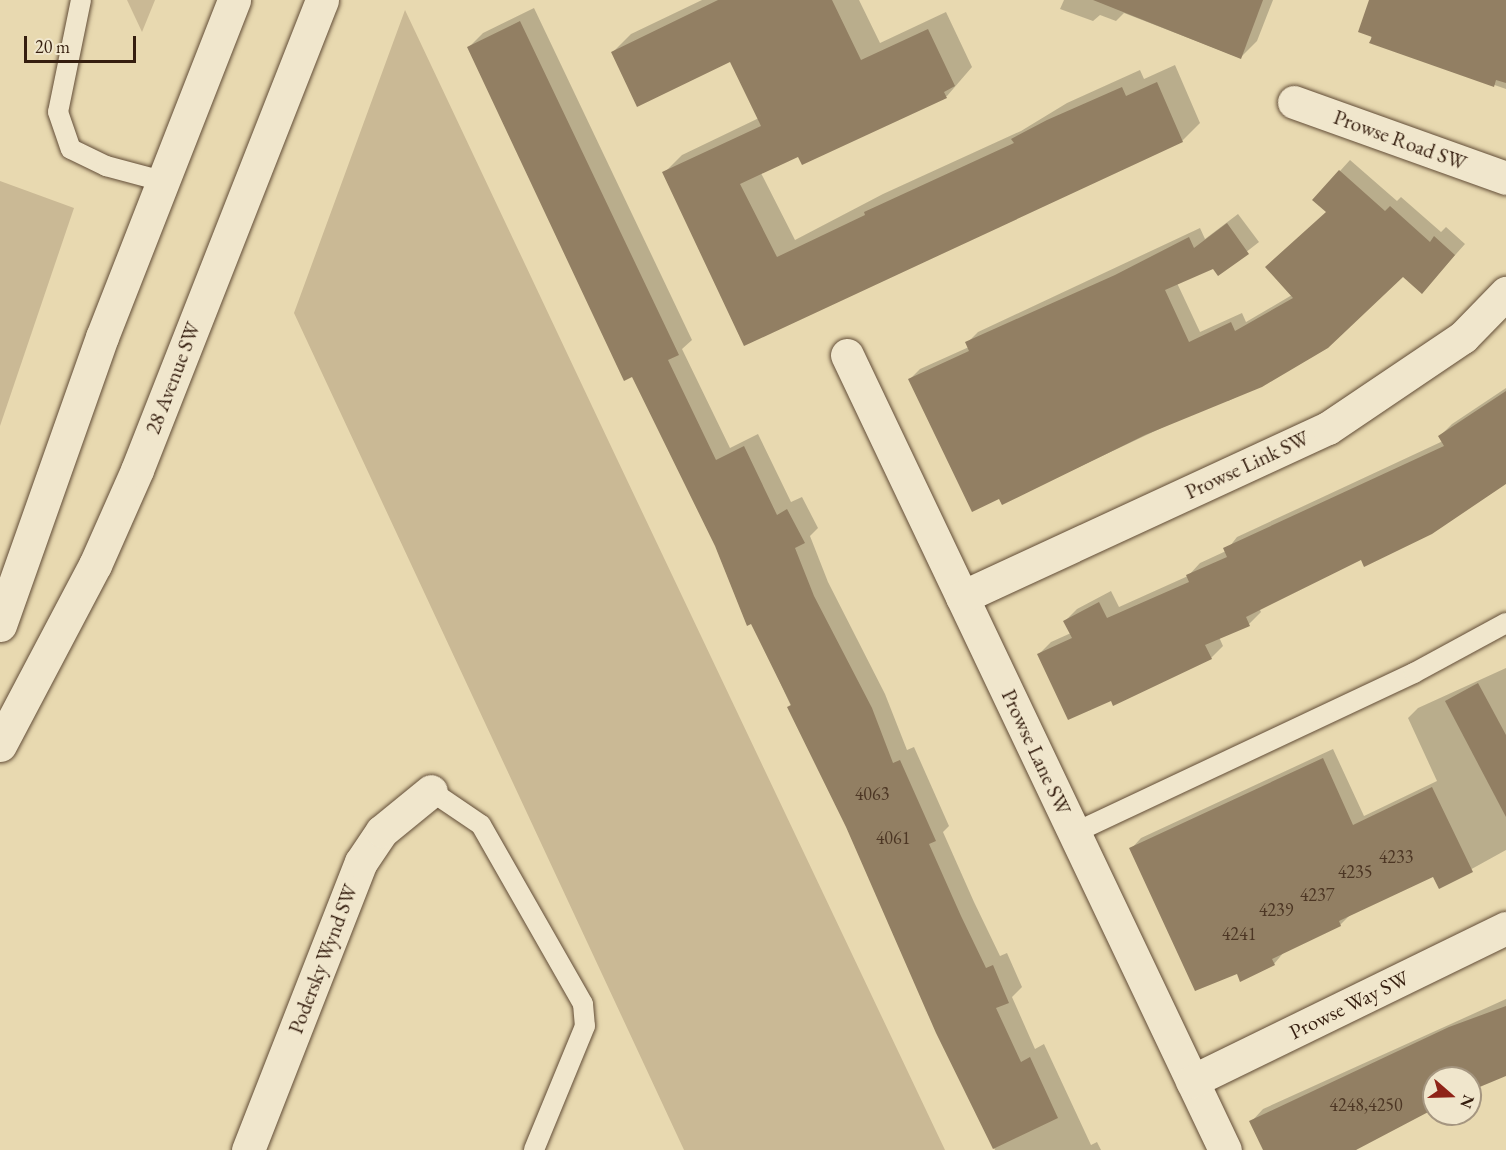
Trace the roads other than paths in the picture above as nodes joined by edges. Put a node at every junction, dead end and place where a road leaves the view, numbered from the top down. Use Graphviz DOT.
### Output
graph roads {
  1 [pos="81,0"];
  2 [pos="234,0"];
  3 [pos="322,0"];
  4 [pos="1293,102"];
  5 [pos="1506,178"];
  6 [pos="162,181"];
  7 [pos="1506,293"];
  8 [pos="847,355"];
  9 [pos="962,597"];
  10 [pos="1506,623"];
  11 [pos="0,625"];
  12 [pos="0,744"];
  13 [pos="431,791"];
  14 [pos="1074,833"];
  15 [pos="1506,928"];
  16 [pos="1192,1081"];
  17 [pos="248,1150"];
  18 [pos="534,1150"];
  19 [pos="1225,1150"];
  1 -- 6 [label="lane"];
  2 -- 6 [label="street"];
  3 -- 12 [label="street, 28 Avenue SW"];
  4 -- 5 [label="street, Prowse Road SW"];
  6 -- 11 [label="street"];
  7 -- 9 [label="street, Prowse Link SW"];
  8 -- 9 [label="street, Prowse Lane SW"];
  9 -- 14 [label="street, Prowse Lane SW"];
  10 -- 14 [label="lane"];
  13 -- 17 [label="street, Podersky Wynd SW"];
  13 -- 18 [label="lane"];
  14 -- 16 [label="street, Prowse Lane SW"];
  15 -- 16 [label="street, Prowse Way SW"];
  16 -- 19 [label="street, Prowse Lane SW"];
}
